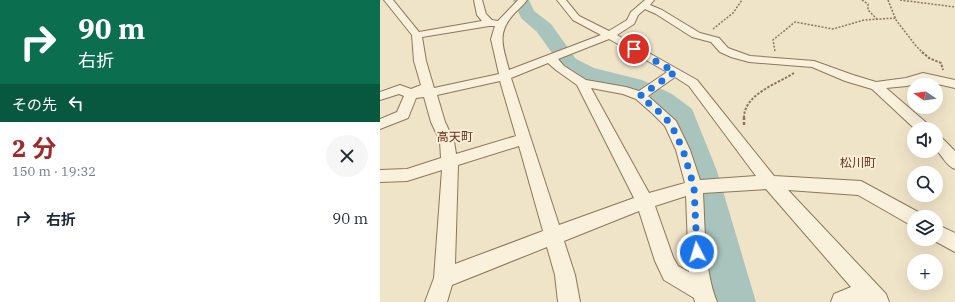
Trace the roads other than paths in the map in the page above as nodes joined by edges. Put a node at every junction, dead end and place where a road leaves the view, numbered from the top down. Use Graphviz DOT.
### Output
graph roads {
  1 [pos="388,0"];
  2 [pos="478,0"];
  3 [pos="523,0"];
  4 [pos="561,0"];
  5 [pos="647,3"];
  6 [pos="489,23"];
  7 [pos="501,23"];
  8 [pos="609,35"];
  9 [pos="417,36"];
  10 [pos="550,58"];
  11 [pos="675,72"];
  12 [pos="505,76"];
  13 [pos="582,83"];
  14 [pos="951,83"];
  15 [pos="876,86"];
  16 [pos="429,89"];
  17 [pos="411,94"];
  18 [pos="380,96"];
  19 [pos="640,96"];
  20 [pos="916,122"];
  21 [pos="380,124"];
  22 [pos="524,139"];
  23 [pos="450,162"];
  24 [pos="380,176"];
  25 [pos="770,182"];
  26 [pos="694,187"];
  27 [pos="645,202"];
  28 [pos="907,215"];
  29 [pos="554,236"];
  30 [pos="943,236"];
  31 [pos="955,243"];
  32 [pos="444,278"];
  33 [pos="704,296"];
  34 [pos="873,296"];
  35 [pos="436,302"];
  36 [pos="569,302"];
  37 [pos="842,302"];
  1 -- 9 [label="street"];
  2 -- 6 [label="street"];
  3 -- 7 [label="street"];
  4 -- 8 [label="street"];
  5 -- 8 [label="street"];
  5 -- 15 [label="street"];
  6 -- 7 [label="street"];
  6 -- 9 [label="street"];
  7 -- 12 [label="street"];
  8 -- 10 [label="street"];
  8 -- 11 [label="street"];
  9 -- 16 [label="street"];
  10 -- 12 [label="street"];
  10 -- 13 [label="street"];
  11 -- 19 [label="street"];
  11 -- 25 [label="street"];
  12 -- 16 [label="street"];
  12 -- 22 [label="street"];
  13 -- 19 [label="street"];
  13 -- 27 [label="street"];
  14 -- 15 [label="street"];
  15 -- 20 [label="street"];
  16 -- 17 [label="street"];
  16 -- 23 [label="street"];
  17 -- 18 [label="street"];
  17 -- 21 [label="street"];
  19 -- 26 [label="street"];
  22 -- 23 [label="street"];
  22 -- 29 [label="street"];
  23 -- 24 [label="street"];
  23 -- 32 [label="street"];
  25 -- 26 [label="street"];
  25 -- 28 [label="street"];
  25 -- 34 [label="street"];
  26 -- 27 [label="street"];
  26 -- 33 [label="street"];
  27 -- 29 [label="street"];
  27 -- 33 [label="street"];
  29 -- 32 [label="street"];
  29 -- 36 [label="street"];
  30 -- 31 [label="street"];
  32 -- 35 [label="street"];
  34 -- 37 [label="street"];
}
